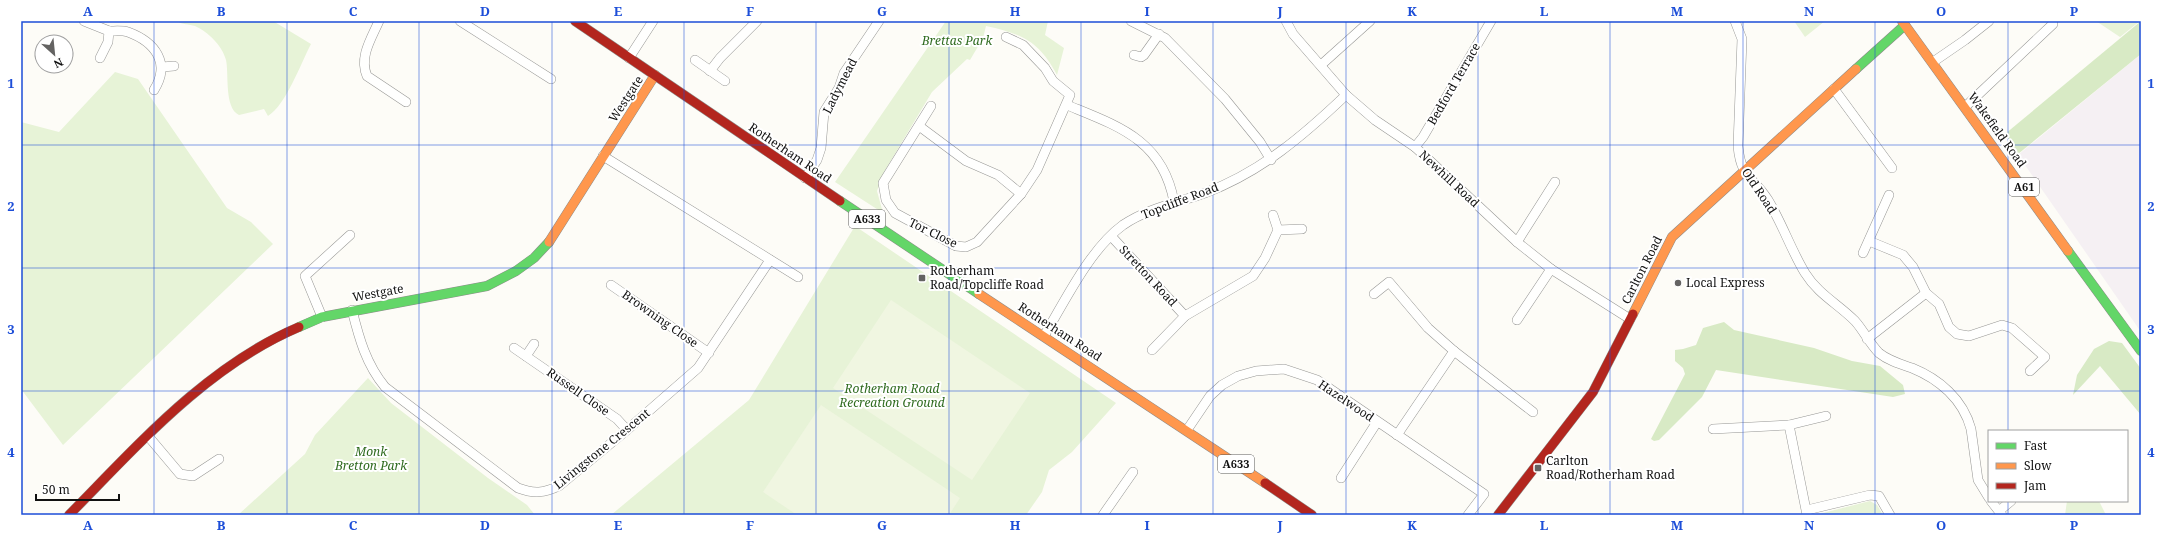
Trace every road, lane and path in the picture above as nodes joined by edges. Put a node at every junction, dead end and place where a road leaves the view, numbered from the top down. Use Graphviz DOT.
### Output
graph roads {
  1 [pos="84,21"];
  2 [pos="379,21"];
  3 [pos="460,21"];
  4 [pos="575,21"];
  5 [pos="653,21"];
  6 [pos="757,21"];
  7 [pos="879,21"];
  8 [pos="1131,21"];
  9 [pos="1286,21"];
  10 [pos="1370,21"];
  11 [pos="1491,21"];
  12 [pos="1736,21"];
  13 [pos="1989,21"];
  14 [pos="1904,23"];
  15 [pos="2053,24"];
  16 [pos="109,31"];
  17 [pos="1159,34"];
  18 [pos="1006,37"];
  19 [pos="1134,55"];
  20 [pos="100,58"];
  21 [pos="629,58"];
  22 [pos="695,60"];
  23 [pos="1933,62"];
  24 [pos="174,66"];
  25 [pos="1321,66"];
  26 [pos="162,67"];
  27 [pos="710,71"];
  28 [pos="655,75"];
  29 [pos="551,79"];
  30 [pos="725,80"];
  31 [pos="1834,89"];
  32 [pos="154,90"];
  33 [pos="1346,95"];
  34 [pos="406,102"];
  35 [pos="1067,105"];
  36 [pos="931,106"];
  37 [pos="1965,107"];
  38 [pos="918,126"];
  39 [pos="1415,147"];
  40 [pos="603,156"];
  41 [pos="1271,160"];
  42 [pos="1892,168"];
  43 [pos="1744,172"];
  44 [pos="805,178"];
  45 [pos="1555,182"];
  46 [pos="1021,194"];
  47 [pos="1889,195"];
  48 [pos="1174,202"];
  49 [pos="1273,215"];
  50 [pos="1302,229"];
  51 [pos="1278,230"];
  52 [pos="350,235"];
  53 [pos="1111,236"];
  54 [pos="1868,241"];
  55 [pos="1517,242"];
  56 [pos="1863,253"];
  57 [pos="770,260"];
  58 [pos="1551,269"];
  59 [pos="798,277"];
  60 [pos="611,285"];
  61 [pos="1926,293"];
  62 [pos="1374,294"];
  63 [pos="352,310"];
  64 [pos="322,316"];
  65 [pos="1185,316"];
  66 [pos="1630,319"];
  67 [pos="1517,320"];
  68 [pos="1044,336"];
  69 [pos="1867,339"];
  70 [pos="534,344"];
  71 [pos="514,348"];
  72 [pos="1152,350"];
  73 [pos="1454,351"];
  74 [pos="2141,351"];
  75 [pos="709,353"];
  76 [pos="526,356"];
  77 [pos="2030,372"];
  78 [pos="1533,412"];
  79 [pos="1826,416"];
  80 [pos="1377,422"];
  81 [pos="1789,425"];
  82 [pos="1713,429"];
  83 [pos="627,430"];
  84 [pos="1187,430"];
  85 [pos="1397,435"];
  86 [pos="148,436"];
  87 [pos="219,459"];
  88 [pos="1133,472"];
  89 [pos="1341,478"];
  90 [pos="1988,496"];
  91 [pos="1992,502"];
  92 [pos="2010,502"];
  93 [pos="1806,513"];
  94 [pos="2000,513"];
  95 [pos="70,515"];
  96 [pos="1104,515"];
  97 [pos="1312,515"];
  98 [pos="1468,515"];
  99 [pos="1498,515"];
  100 [pos="1890,515"];
  1 -- 16 [label="street"];
  2 -- 34 [label="street"];
  3 -- 29 [label="street"];
  4 -- 21 [label="main road, Rotherham Road / A633"];
  5 -- 21 [label="street"];
  6 -- 27 [label="street"];
  7 -- 44 [label="street, Ladymead"];
  8 -- 17 [label="street"];
  9 -- 25 [label="street, Newhill Road"];
  10 -- 25 [label="street"];
  11 -- 39 [label="street, Bedford Terrace"];
  12 -- 43 [label="street, Old Road"];
  13 -- 23 [label="street"];
  14 -- 23 [label="main road, Wakefield Road / A61"];
  14 -- 31 [label="main road, Carlton Road"];
  15 -- 37 [label="street"];
  16 -- 20 [label="street"];
  16 -- 26 [label="street"];
  17 -- 19 [label="street"];
  17 -- 41 [label="street"];
  18 -- 35 [label="street"];
  21 -- 28 [label="main road, Rotherham Road / A633"];
  22 -- 27 [label="street"];
  23 -- 37 [label="main road, Wakefield Road / A61"];
  24 -- 26 [label="street"];
  25 -- 33 [label="street, Newhill Road"];
  26 -- 32 [label="street"];
  27 -- 30 [label="street"];
  28 -- 40 [label="main road, Westgate"];
  28 -- 44 [label="main road, Rotherham Road / A633"];
  31 -- 42 [label="street"];
  31 -- 43 [label="main road, Carlton Road"];
  33 -- 39 [label="street, Newhill Road"];
  33 -- 41 [label="street, Topcliffe Road"];
  35 -- 46 [label="street, Tor Close"];
  35 -- 48 [label="street"];
  36 -- 38 [label="street, Tor Close"];
  37 -- 74 [label="main road, Wakefield Road / A61"];
  38 -- 46 [label="street"];
  38 -- 46 [label="street, Tor Close"];
  39 -- 55 [label="street, Newhill Road"];
  40 -- 57 [label="street"];
  40 -- 63 [label="main road, Westgate"];
  41 -- 48 [label="street, Topcliffe Road"];
  43 -- 66 [label="main road, Carlton Road"];
  43 -- 69 [label="street, Old Road"];
  44 -- 68 [label="main road, Rotherham Road / A633"];
  45 -- 55 [label="street"];
  47 -- 54 [label="street"];
  48 -- 53 [label="street, Topcliffe Road"];
  49 -- 51 [label="street"];
  50 -- 51 [label="street"];
  51 -- 65 [label="street, Stretton Road"];
  52 -- 64 [label="street"];
  53 -- 65 [label="street, Stretton Road"];
  53 -- 68 [label="street, Topcliffe Road"];
  54 -- 56 [label="street"];
  54 -- 61 [label="street"];
  55 -- 58 [label="street, Newhill Road"];
  57 -- 59 [label="street"];
  57 -- 75 [label="street, Livingstone Crescent"];
  58 -- 66 [label="street, Newhill Road"];
  58 -- 67 [label="street"];
  60 -- 75 [label="street, Browning Close"];
  61 -- 69 [label="street"];
  61 -- 77 [label="street"];
  62 -- 73 [label="street"];
  63 -- 64 [label="main road, Westgate"];
  63 -- 83 [label="street, Livingstone Crescent"];
  64 -- 86 [label="main road, Westgate"];
  65 -- 72 [label="street, Stretton Road"];
  66 -- 99 [label="main road, Carlton Road"];
  68 -- 84 [label="main road, Rotherham Road / A633"];
  69 -- 90 [label="street, Old Road"];
  70 -- 76 [label="street"];
  71 -- 76 [label="street, Russell Close"];
  73 -- 78 [label="street"];
  73 -- 85 [label="street"];
  75 -- 83 [label="street, Livingstone Crescent"];
  76 -- 83 [label="street, Russell Close"];
  79 -- 81 [label="street"];
  80 -- 84 [label="street, Hazelwood"];
  80 -- 85 [label="street, Hazelwood"];
  80 -- 89 [label="street"];
  81 -- 82 [label="street"];
  81 -- 93 [label="street"];
  84 -- 97 [label="main road, Rotherham Road / A633"];
  85 -- 98 [label="street, Hazelwood"];
  86 -- 87 [label="street"];
  86 -- 95 [label="main road, Westgate"];
  88 -- 96 [label="street"];
  91 -- 94 [label="street"];
  92 -- 94 [label="street"];
  93 -- 100 [label="street"];
}
